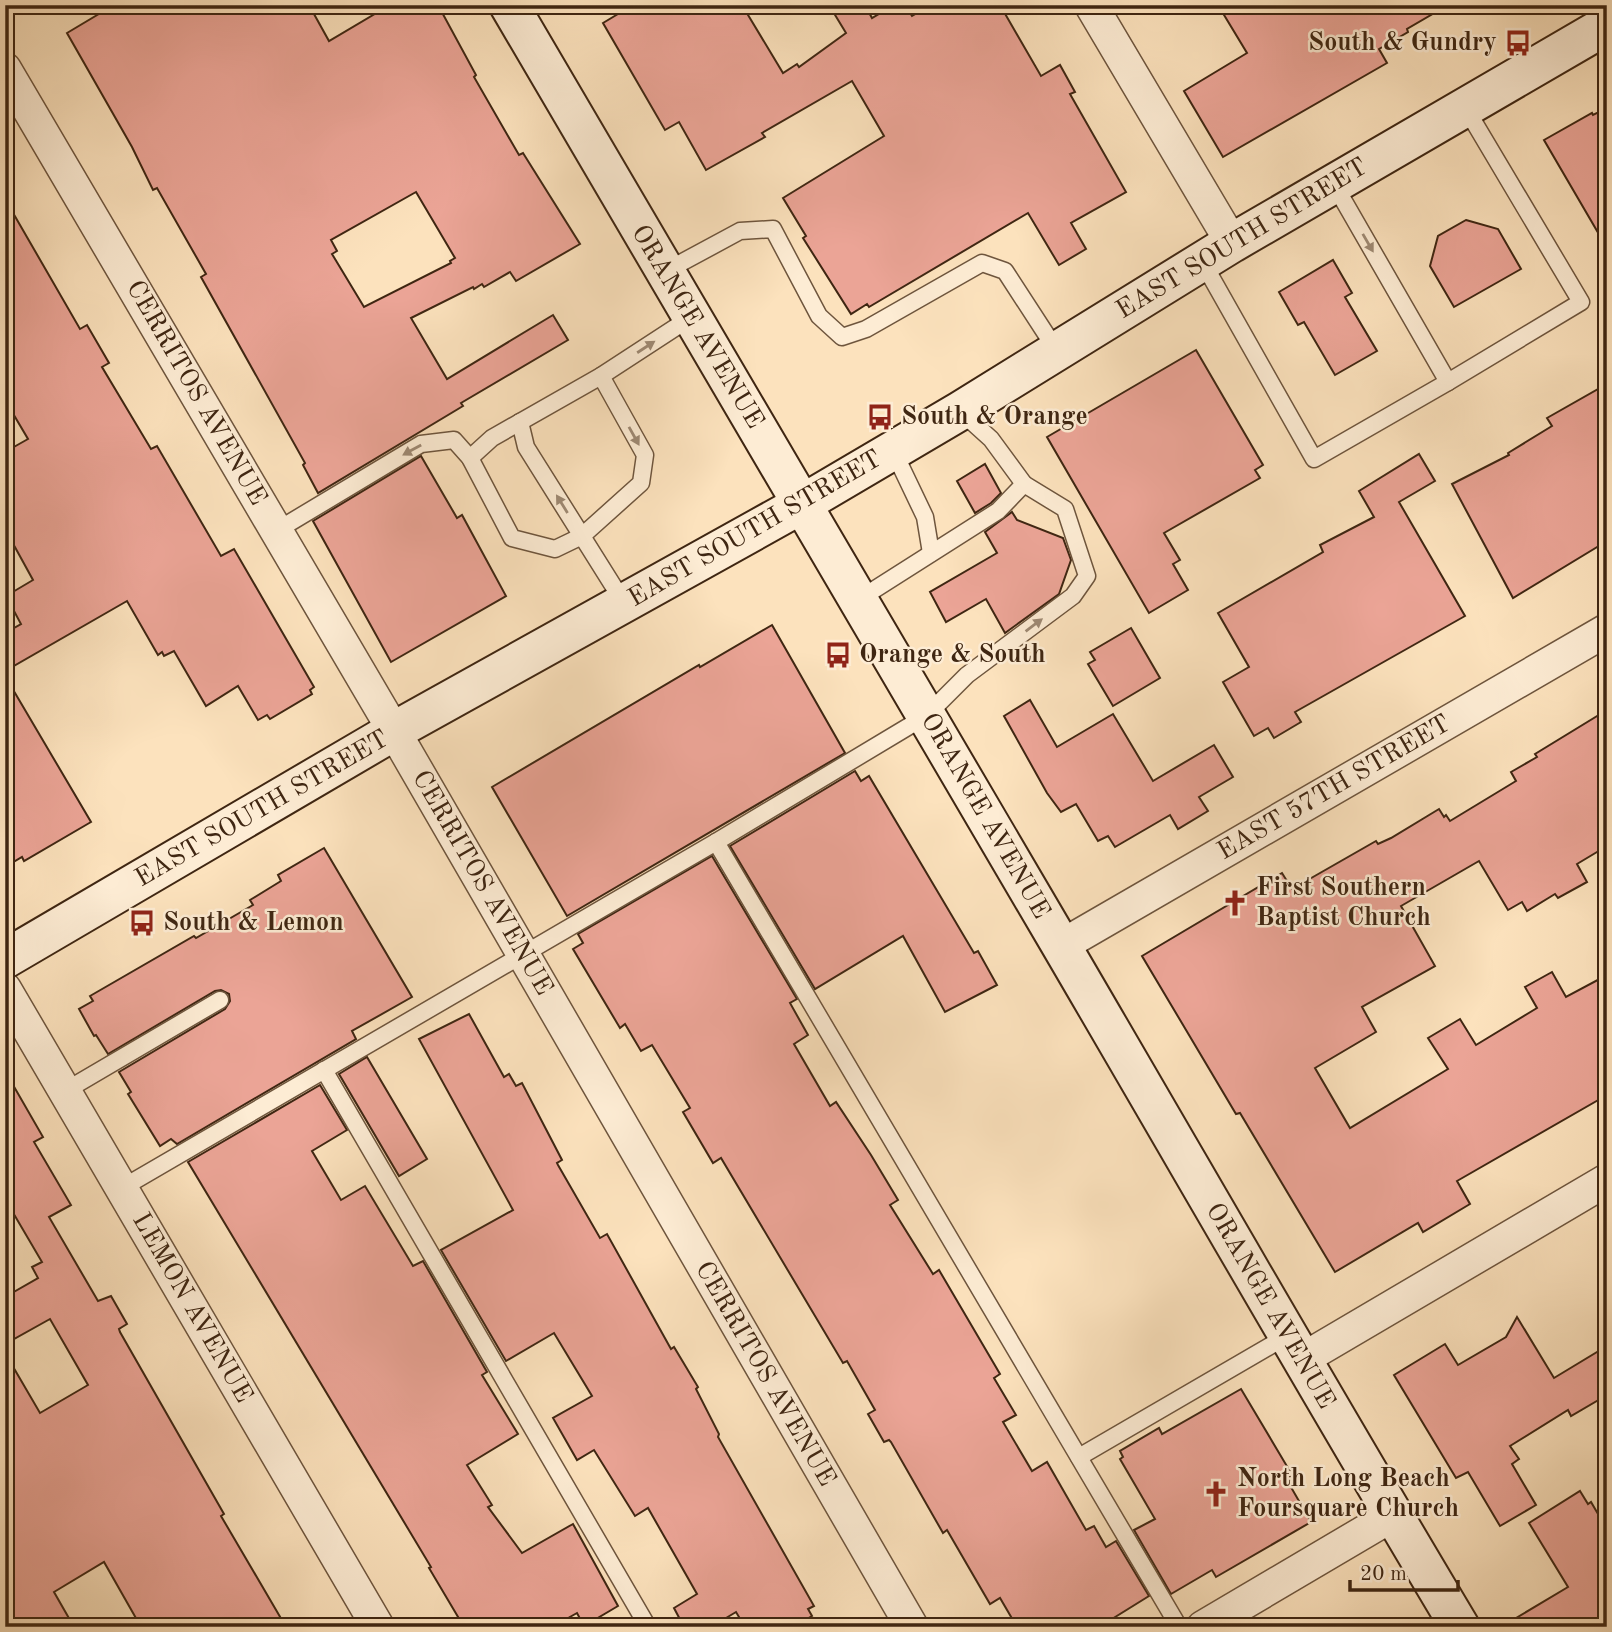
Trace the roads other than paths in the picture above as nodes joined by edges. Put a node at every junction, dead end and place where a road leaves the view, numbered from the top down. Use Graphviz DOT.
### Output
graph roads {
  1 [pos="509,5"];
  2 [pos="1091,5"];
  3 [pos="1607,25"];
  4 [pos="5,69"];
  5 [pos="1465,107"];
  6 [pos="1334,184"];
  7 [pos="1217,252"];
  8 [pos="663,272"];
  9 [pos="690,318"];
  10 [pos="1056,351"];
  11 [pos="601,376"];
  12 [pos="1448,382"];
  13 [pos="960,411"];
  14 [pos="520,422"];
  15 [pos="893,450"];
  16 [pos="470,458"];
  17 [pos="1024,484"];
  18 [pos="802,504"];
  19 [pos="276,531"];
  20 [pos="582,536"];
  21 [pos="931,553"];
  22 [pos="858,600"];
  23 [pos="624,603"];
  24 [pos="1607,630"];
  25 [pos="926,716"];
  26 [pos="394,731"];
  27 [pos="716,842"];
  28 [pos="1061,946"];
  29 [pos="523,955"];
  30 [pos="5,959"];
  31 [pos="5,989"];
  32 [pos="220,1000"];
  33 [pos="324,1070"];
  34 [pos="65,1090"];
  35 [pos="1607,1180"];
  36 [pos="121,1188"];
  37 [pos="1294,1348"];
  38 [pos="1079,1457"];
  39 [pos="1393,1515"];
  40 [pos="379,1627"];
  41 [pos="648,1627"];
  42 [pos="912,1627"];
  43 [pos="1179,1627"];
  44 [pos="1203,1627"];
  45 [pos="1460,1627"];
  1 -- 8 [label="street, ORANGE AVENUE"];
  2 -- 7 [label="street"];
  3 -- 5 [label="street, EAST SOUTH STREET"];
  4 -- 19 [label="street, CERRITOS AVENUE"];
  5 -- 6 [label="street, EAST SOUTH STREET"];
  5 -- 12 [label="lane"];
  6 -- 7 [label="street, EAST SOUTH STREET"];
  6 -- 12 [label="lane, one-way"];
  7 -- 10 [label="street, EAST SOUTH STREET"];
  7 -- 12 [label="lane"];
  8 -- 9 [label="street, ORANGE AVENUE"];
  8 -- 10 [label="lane"];
  11 -- 9 [label="lane, one-way"];
  9 -- 18 [label="street, ORANGE AVENUE"];
  10 -- 13 [label="street, EAST SOUTH STREET"];
  11 -- 14 [label="lane"];
  11 -- 20 [label="lane, one-way"];
  13 -- 15 [label="street, EAST SOUTH STREET"];
  13 -- 17 [label="lane"];
  14 -- 16 [label="lane"];
  20 -- 14 [label="lane, one-way"];
  15 -- 18 [label="street, EAST SOUTH STREET"];
  15 -- 21 [label="lane"];
  16 -- 19 [label="lane, one-way"];
  16 -- 20 [label="lane"];
  17 -- 21 [label="lane"];
  25 -- 17 [label="lane, one-way"];
  18 -- 22 [label="street, ORANGE AVENUE"];
  18 -- 23 [label="street, EAST SOUTH STREET"];
  19 -- 26 [label="street, CERRITOS AVENUE"];
  20 -- 23 [label="lane"];
  21 -- 22 [label="lane"];
  22 -- 25 [label="street, ORANGE AVENUE"];
  23 -- 26 [label="street, EAST SOUTH STREET"];
  24 -- 28 [label="street, EAST 57TH STREET"];
  25 -- 27 [label="lane"];
  25 -- 28 [label="street, ORANGE AVENUE"];
  26 -- 29 [label="street, CERRITOS AVENUE"];
  26 -- 30 [label="street, EAST SOUTH STREET"];
  27 -- 29 [label="lane"];
  27 -- 38 [label="lane"];
  28 -- 37 [label="street, ORANGE AVENUE"];
  29 -- 33 [label="lane"];
  29 -- 42 [label="street, CERRITOS AVENUE"];
  31 -- 34 [label="street, LEMON AVENUE"];
  32 -- 34 [label="lane"];
  33 -- 36 [label="lane"];
  33 -- 41 [label="lane"];
  34 -- 36 [label="street, LEMON AVENUE"];
  35 -- 37 [label="street"];
  36 -- 40 [label="street, LEMON AVENUE"];
  37 -- 38 [label="lane"];
  37 -- 39 [label="street, ORANGE AVENUE"];
  38 -- 43 [label="lane"];
  39 -- 44 [label="street"];
  39 -- 45 [label="street, ORANGE AVENUE"];
}
